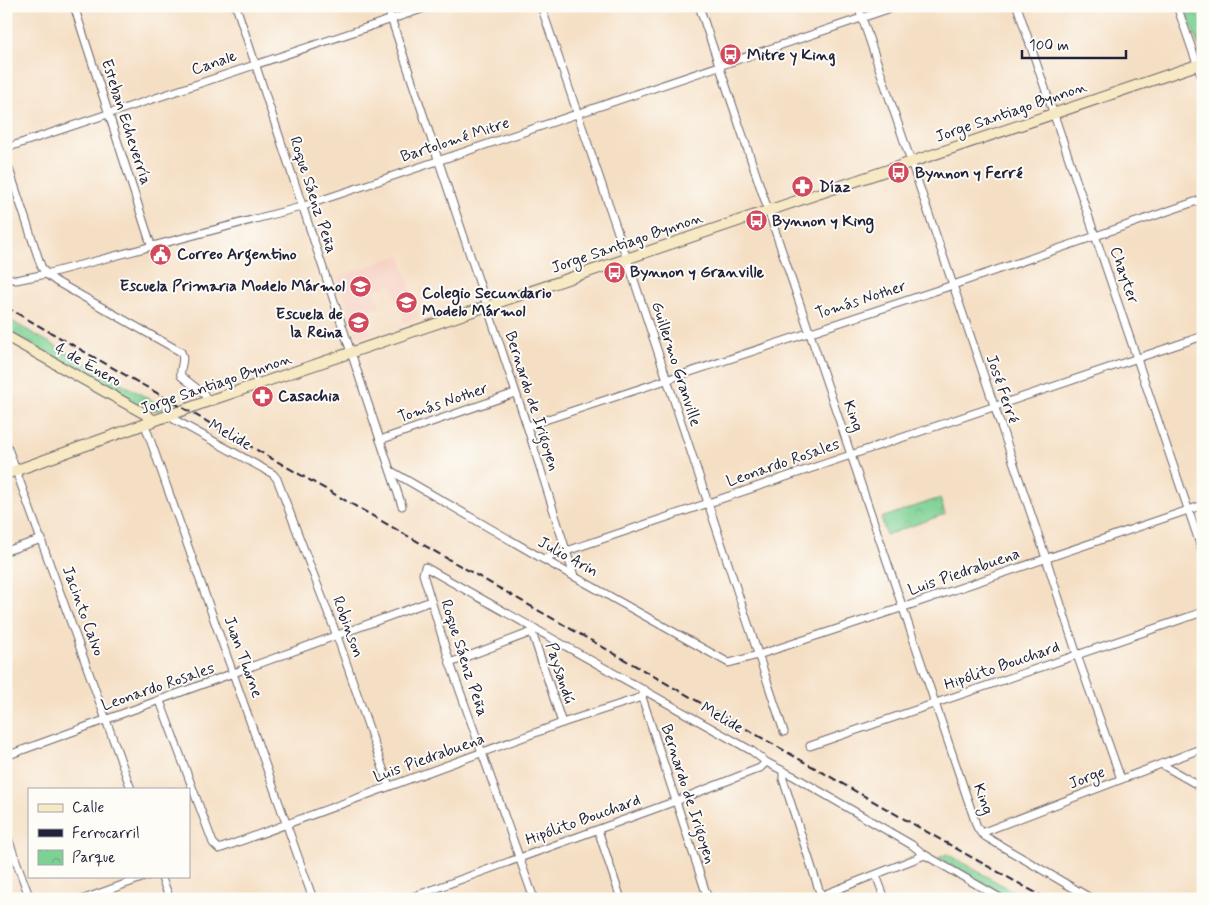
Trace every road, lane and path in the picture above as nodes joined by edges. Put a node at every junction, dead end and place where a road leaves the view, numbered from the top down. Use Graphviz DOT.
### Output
graph roads {
  1 [pos="74,6"];
  2 [pos="236,6"];
  3 [pos="387,6"];
  4 [pos="431,6"];
  5 [pos="541,6"];
  6 [pos="700,6"];
  7 [pos="858,6"];
  8 [pos="897,6"];
  9 [pos="1017,6"];
  10 [pos="1177,6"];
  11 [pos="862,18"];
  12 [pos="391,20"];
  13 [pos="256,64"];
  14 [pos="1200,64"];
  15 [pos="720,67"];
  16 [pos="1203,81"];
  17 [pos="1054,113"];
  18 [pos="110,114"];
  19 [pos="577,115"];
  20 [pos="6,148"];
  21 [pos="6,160"];
  22 [pos="438,160"];
  23 [pos="911,162"];
  24 [pos="1203,199"];
  25 [pos="302,207"];
  26 [pos="767,210"];
  27 [pos="1096,236"];
  28 [pos="151,246"];
  29 [pos="627,259"];
  30 [pos="46,274"];
  31 [pos="6,277"];
  32 [pos="953,285"];
  33 [pos="487,307"];
  34 [pos="810,332"];
  35 [pos="6,336"];
  36 [pos="1203,336"];
  37 [pos="351,353"];
  38 [pos="1137,358"];
  39 [pos="666,379"];
  40 [pos="515,393"];
  41 [pos="208,401"];
  42 [pos="993,406"];
  43 [pos="168,416"];
  44 [pos="149,423"];
  45 [pos="527,426"];
  46 [pos="380,440"];
  47 [pos="6,444"];
  48 [pos="852,454"];
  49 [pos="17,470"];
  50 [pos="390,471"];
  51 [pos="6,474"];
  52 [pos="277,479"];
  53 [pos="708,503"];
  54 [pos="1203,505"];
  55 [pos="402,506"];
  56 [pos="1188,510"];
  57 [pos="42,539"];
  58 [pos="6,551"];
  59 [pos="567,551"];
  60 [pos="1203,553"];
  61 [pos="1046,558"];
  62 [pos="543,559"];
  63 [pos="424,567"];
  64 [pos="574,576"];
  65 [pos="431,601"];
  66 [pos="904,608"];
  67 [pos="1203,612"];
  68 [pos="534,631"];
  69 [pos="337,636"];
  70 [pos="758,655"];
  71 [pos="1077,655"];
  72 [pos="450,663"];
  73 [pos="733,663"];
  74 [pos="235,674"];
  75 [pos="644,694"];
  76 [pos="160,701"];
  77 [pos="936,703"];
  78 [pos="107,719"];
  79 [pos="562,723"];
  80 [pos="784,732"];
  81 [pos="810,746"];
  82 [pos="1203,748"];
  83 [pos="482,753"];
  84 [pos="6,756"];
  85 [pos="766,762"];
  86 [pos="1161,764"];
  87 [pos="783,772"];
  88 [pos="1121,779"];
  89 [pos="389,786"];
  90 [pos="131,788"];
  91 [pos="1203,788"];
  92 [pos="676,802"];
  93 [pos="288,825"];
  94 [pos="598,830"];
  95 [pos="6,833"];
  96 [pos="981,834"];
  97 [pos="925,855"];
  98 [pos="519,858"];
  99 [pos="876,875"];
  100 [pos="142,878"];
  101 [pos="162,878"];
  102 [pos="821,896"];
  103 [pos="30,899"];
  104 [pos="84,899"];
  105 [pos="170,899"];
  106 [pos="313,899"];
  107 [pos="407,899"];
  108 [pos="534,899"];
  109 [pos="622,899"];
  110 [pos="708,899"];
  111 [pos="813,899"];
  112 [pos="885,899"];
  113 [pos="1002,899"];
  114 [pos="1092,899"];
  1 -- 18 [label="street, Esteban Echeverría"];
  2 -- 13 [label="street, Roque Sáenz Peña"];
  3 -- 12 [label="street, Bernardo de Irigoyen"];
  4 -- 12 [label="street, Canale"];
  5 -- 19 [label="street, Guillermo Granville"];
  6 -- 15 [label="street, King"];
  7 -- 11 [label="street, José Ferré"];
  8 -- 11 [label="street, Bartolomé Mitre"];
  9 -- 17 [label="street, Chayter"];
  10 -- 14 [label="street"];
  11 -- 15 [label="street, Bartolomé Mitre"];
  11 -- 23 [label="street, José Ferré"];
  12 -- 13 [label="street, Canale"];
  12 -- 22 [label="street, Bernardo de Irigoyen"];
  13 -- 18 [label="street, Canale"];
  13 -- 25 [label="street, Roque Sáenz Peña"];
  14 -- 16 [label="street"];
  14 -- 17 [label="street, Jorge Santiago Bynnon"];
  15 -- 19 [label="street, Bartolomé Mitre"];
  15 -- 26 [label="street, King"];
  17 -- 23 [label="street, Jorge Santiago Bynnon"];
  17 -- 27 [label="street, Chayter"];
  18 -- 20 [label="street, Canale"];
  18 -- 28 [label="street, Esteban Echeverría"];
  19 -- 22 [label="street, Bartolomé Mitre"];
  19 -- 29 [label="street, Guillermo Granville"];
  21 -- 30 [label="street"];
  22 -- 25 [label="street, Bartolomé Mitre"];
  22 -- 33 [label="street, Bernardo de Irigoyen"];
  23 -- 26 [label="street, Jorge Santiago Bynnon"];
  23 -- 32 [label="street, José Ferré"];
  24 -- 27 [label="street, Tomás Nother"];
  25 -- 28 [label="street, Bartolomé Mitre"];
  25 -- 37 [label="street, Roque Sáenz Peña"];
  26 -- 29 [label="street, Jorge Santiago Bynnon"];
  26 -- 34 [label="street, King"];
  27 -- 32 [label="street, Tomás Nother"];
  27 -- 38 [label="street, Chayter"];
  28 -- 30 [label="street, Bartolomé Mitre"];
  29 -- 33 [label="street, Jorge Santiago Bynnon"];
  29 -- 39 [label="street, Guillermo Granville"];
  30 -- 31 [label="street, Bartolomé Mitre"];
  30 -- 41 [label="street"];
  32 -- 34 [label="street, Tomás Nother"];
  32 -- 42 [label="street, José Ferré"];
  33 -- 37 [label="street, Jorge Santiago Bynnon"];
  33 -- 40 [label="street, Bernardo de Irigoyen"];
  34 -- 39 [label="street, Tomás Nother"];
  34 -- 48 [label="street, King"];
  35 -- 44 [label="street, 4 de Enero"];
  36 -- 38 [label="street, Leonardo Rosales"];
  37 -- 41 [label="street, Jorge Santiago Bynnon"];
  37 -- 46 [label="street, Roque Sáenz Peña"];
  38 -- 42 [label="street, Leonardo Rosales"];
  38 -- 56 [label="street, Chayter"];
  39 -- 45 [label="street, Tomás Nother"];
  39 -- 53 [label="street, Guillermo Granville"];
  40 -- 45 [label="street, Bernardo de Irigoyen"];
  40 -- 46 [label="street, Tomás Nother"];
  41 -- 43 [label="street, Jorge Santiago Bynnon"];
  42 -- 48 [label="street, Leonardo Rosales"];
  42 -- 61 [label="street, José Ferré"];
  43 -- 44 [label="street, Jorge Santiago Bynnon"];
  43 -- 52 [label="street, Melide"];
  44 -- 49 [label="street, Jorge Santiago Bynnon"];
  44 -- 74 [label="street, Juan Thorne"];
  45 -- 59 [label="street, Bernardo de Irigoyen"];
  46 -- 50 [label="street, Roque Sáenz Peña"];
  47 -- 49 [label="street, Jacinto Calvo"];
  48 -- 53 [label="street, Leonardo Rosales"];
  48 -- 66 [label="street, King"];
  49 -- 51 [label="street, Jorge Santiago Bynnon"];
  49 -- 57 [label="street, Jacinto Calvo"];
  50 -- 55 [label="street, Roque Sáenz Peña"];
  50 -- 62 [label="street, Julio Arin"];
  52 -- 69 [label="street, Robinson"];
  53 -- 59 [label="street, Leonardo Rosales"];
  53 -- 70 [label="street, Guillermo Granville"];
  54 -- 56 [label="street, Luis Piedrabuena"];
  56 -- 60 [label="street, Chayter"];
  56 -- 61 [label="street, Luis Piedrabuena"];
  57 -- 58 [label="street"];
  57 -- 78 [label="street, Jacinto Calvo"];
  59 -- 62 [label="street, Leonardo Rosales"];
  59 -- 64 [label="street, Bernardo de Irigoyen"];
  61 -- 66 [label="street, Luis Piedrabuena"];
  61 -- 71 [label="street, José Ferré"];
  62 -- 64 [label="street, Julio Arin"];
  63 -- 65 [label="street, Roque Sáenz Peña"];
  63 -- 68 [label="street, Melide"];
  64 -- 73 [label="street, Julio Arin"];
  65 -- 69 [label="street, Leonardo Rosales"];
  65 -- 72 [label="street, Roque Sáenz Peña"];
  66 -- 70 [label="street, Luis Piedrabuena"];
  66 -- 77 [label="street, King"];
  67 -- 71 [label="street, Hipólito Bouchard"];
  68 -- 72 [label="street"];
  68 -- 75 [label="street, Melide"];
  68 -- 79 [label="street, Paysandú"];
  69 -- 74 [label="street, Leonardo Rosales"];
  69 -- 89 [label="street, Robinson"];
  70 -- 73 [label="street, Luis Piedrabuena"];
  70 -- 80 [label="street, Guillermo Granville"];
  71 -- 77 [label="street, Hipólito Bouchard"];
  71 -- 88 [label="street, José Ferré"];
  72 -- 83 [label="street, Roque Sáenz Peña"];
  74 -- 76 [label="street, Leonardo Rosales"];
  74 -- 93 [label="street, Juan Thorne"];
  75 -- 79 [label="street, Luis Piedrabuena"];
  75 -- 85 [label="street, Melide"];
  75 -- 92 [label="street, Bernardo de Irigoyen"];
  76 -- 78 [label="street, Leonardo Rosales"];
  76 -- 93 [label="street, Luis Piedrabuena"];
  77 -- 81 [label="street, Hipólito Bouchard"];
  77 -- 96 [label="street, King"];
  78 -- 84 [label="street, Leonardo Rosales"];
  78 -- 90 [label="street, Jacinto Calvo"];
  79 -- 83 [label="street, Luis Piedrabuena"];
  82 -- 86 [label="street, Jorge"];
  83 -- 89 [label="street, Luis Piedrabuena"];
  83 -- 98 [label="street, Roque Sáenz Peña"];
  85 -- 87 [label="street, Melide"];
  85 -- 92 [label="street, Hipólito Bouchard"];
  86 -- 88 [label="street, Jorge"];
  86 -- 91 [label="street"];
  87 -- 97 [label="street, Melide"];
  87 -- 102 [label="street"];
  88 -- 96 [label="street, Jorge"];
  89 -- 93 [label="street, Luis Piedrabuena"];
  92 -- 94 [label="street, Hipólito Bouchard"];
  92 -- 110 [label="street, Bernardo de Irigoyen"];
  93 -- 106 [label="street, Juan Thorne"];
  94 -- 98 [label="street, Hipólito Bouchard"];
  94 -- 109 [label="street"];
  95 -- 103 [label="street"];
  96 -- 114 [label="street"];
  97 -- 99 [label="street"];
  97 -- 113 [label="street, Melide"];
  98 -- 107 [label="street, Hipólito Bouchard"];
  98 -- 108 [label="street, Roque Sáenz Peña"];
  99 -- 102 [label="street"];
  99 -- 112 [label="street"];
  100 -- 104 [label="street"];
  101 -- 105 [label="street"];
  102 -- 111 [label="street"];
}
